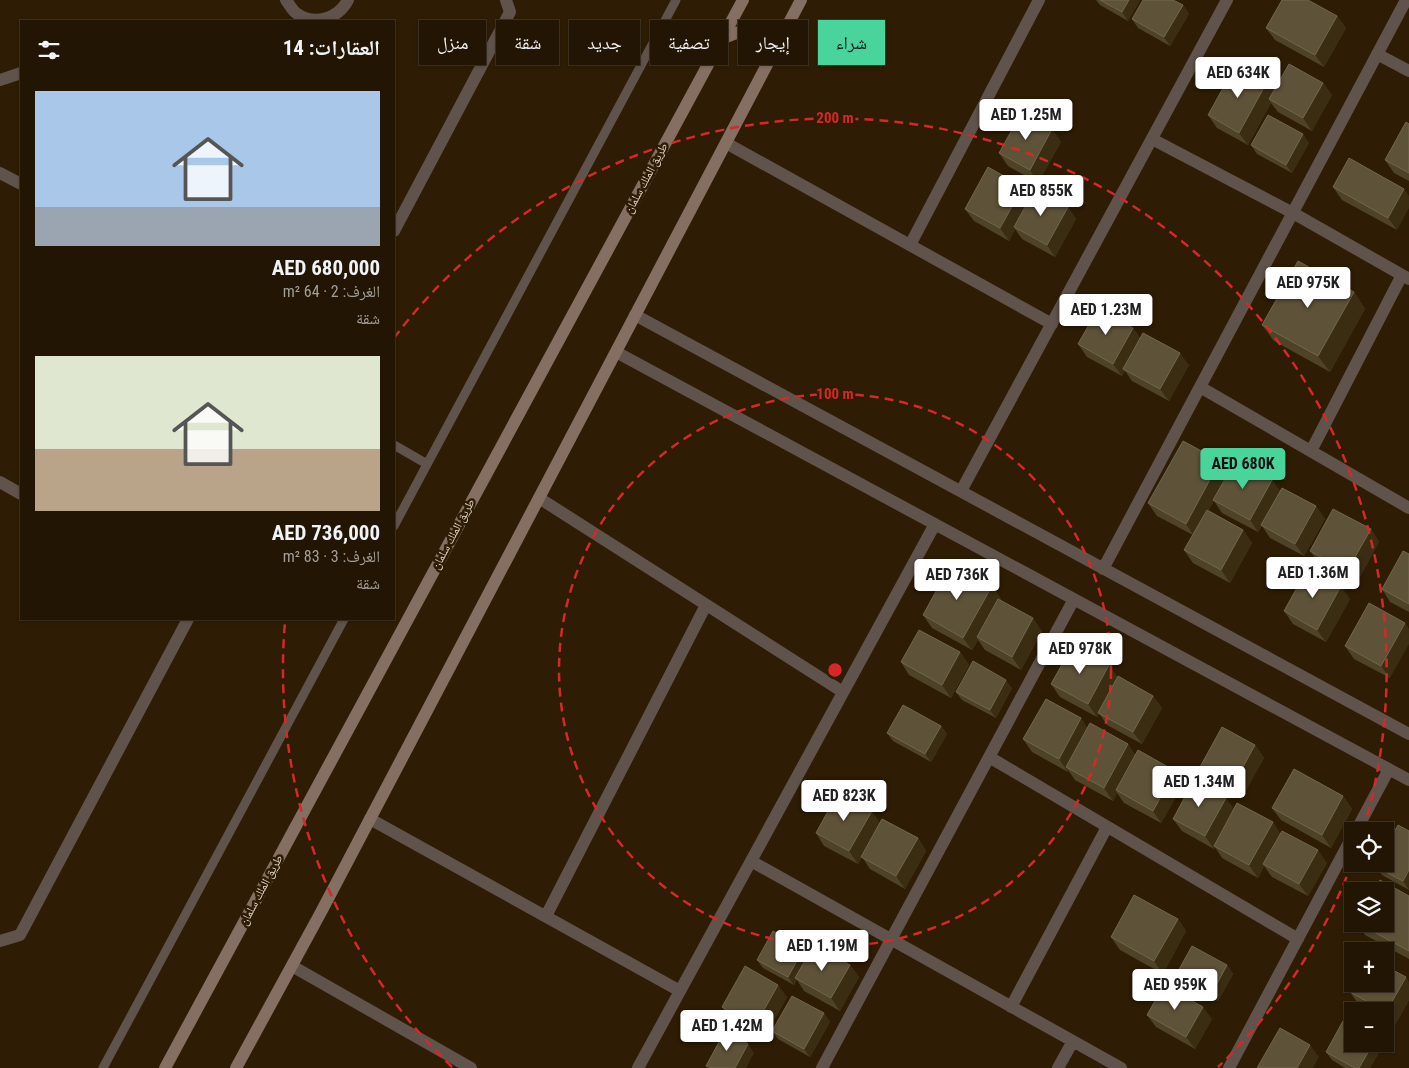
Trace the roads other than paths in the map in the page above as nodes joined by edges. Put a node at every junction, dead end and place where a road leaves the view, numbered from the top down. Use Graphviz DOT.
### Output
graph roads {
  1 [pos="286,0"];
  2 [pos="348,0"];
  3 [pos="506,0"];
  4 [pos="676,0"];
  5 [pos="742,0"];
  6 [pos="802,0"];
  7 [pos="1039,0"];
  8 [pos="1227,0"];
  9 [pos="1406,0"];
  10 [pos="791,20"];
  11 [pos="728,26"];
  12 [pos="1377,54"];
  13 [pos="707,65"];
  14 [pos="767,65"];
  15 [pos="1409,71"];
  16 [pos="20,73"];
  17 [pos="0,80"];
  18 [pos="1152,139"];
  19 [pos="726,143"];
  20 [pos="20,173"];
  21 [pos="4,175"];
  22 [pos="20,183"];
  23 [pos="1293,213"];
  24 [pos="395,229"];
  25 [pos="910,245"];
  26 [pos="1406,277"];
  27 [pos="635,315"];
  28 [pos="1052,324"];
  29 [pos="616,352"];
  30 [pos="1200,387"];
  31 [pos="395,446"];
  32 [pos="1311,451"];
  33 [pos="427,464"];
  34 [pos="0,482"];
  35 [pos="962,491"];
  36 [pos="20,493"];
  37 [pos="539,498"];
  38 [pos="1409,508"];
  39 [pos="395,524"];
  40 [pos="935,524"];
  41 [pos="1103,568"];
  42 [pos="1074,599"];
  43 [pos="706,605"];
  44 [pos="187,620"];
  45 [pos="343,620"];
  46 [pos="843,692"];
  47 [pos="1409,734"];
  48 [pos="989,757"];
  49 [pos="1389,769"];
  50 [pos="1409,780"];
  51 [pos="370,819"];
  52 [pos="1361,822"];
  53 [pos="1107,827"];
  54 [pos="1344,852"];
  55 [pos="750,861"];
  56 [pos="546,916"];
  57 [pos="1298,939"];
  58 [pos="891,940"];
  59 [pos="0,941"];
  60 [pos="292,966"];
  61 [pos="680,991"];
  62 [pos="1011,1006"];
  63 [pos="1073,1041"];
  64 [pos="103,1068"];
  65 [pos="165,1068"];
  66 [pos="236,1068"];
  67 [pos="471,1068"];
  68 [pos="638,1068"];
  69 [pos="822,1068"];
  70 [pos="1058,1068"];
  71 [pos="1121,1068"];
  72 [pos="1229,1068"];
  1 -- 2 [label="street"];
  3 -- 24 [label="street"];
  4 -- 33 [label="lane"];
  5 -- 11 [label="main road, طريق الملك سلمان"];
  6 -- 10 [label="main road"];
  7 -- 25 [label="street"];
  8 -- 18 [label="street"];
  9 -- 12 [label="street"];
  12 -- 15 [label="street"];
  12 -- 23 [label="street"];
  13 -- 65 [label="main road, طريق الملك سلمان"];
  14 -- 19 [label="main road"];
  16 -- 17 [label="street"];
  18 -- 23 [label="street"];
  18 -- 28 [label="street"];
  19 -- 25 [label="street"];
  19 -- 27 [label="main road"];
  20 -- 21 [label="street"];
  21 -- 22 [label="street"];
  23 -- 26 [label="street"];
  23 -- 30 [label="street"];
  25 -- 28 [label="street"];
  26 -- 32 [label="street"];
  27 -- 29 [label="main road"];
  27 -- 35 [label="street"];
  28 -- 35 [label="street"];
  29 -- 37 [label="main road"];
  29 -- 40 [label="street"];
  30 -- 32 [label="street"];
  30 -- 41 [label="street"];
  31 -- 33 [label="lane"];
  32 -- 38 [label="street"];
  33 -- 39 [label="lane"];
  34 -- 36 [label="street"];
  35 -- 41 [label="street"];
  37 -- 43 [label="street"];
  37 -- 51 [label="main road"];
  40 -- 42 [label="street"];
  40 -- 46 [label="street"];
  41 -- 47 [label="street"];
  42 -- 48 [label="street"];
  42 -- 49 [label="street"];
  43 -- 46 [label="street"];
  43 -- 56 [label="street"];
  44 -- 59 [label="street"];
  45 -- 64 [label="lane"];
  46 -- 55 [label="street"];
  48 -- 53 [label="street"];
  48 -- 58 [label="street"];
  49 -- 50 [label="street"];
  49 -- 52 [label="street"];
  51 -- 56 [label="street"];
  51 -- 60 [label="main road"];
  53 -- 57 [label="street"];
  53 -- 62 [label="street"];
  54 -- 57 [label="street"];
  55 -- 58 [label="street"];
  55 -- 61 [label="street"];
  56 -- 61 [label="street"];
  57 -- 72 [label="street"];
  58 -- 62 [label="street"];
  58 -- 69 [label="street"];
  60 -- 66 [label="main road"];
  60 -- 67 [label="street"];
  61 -- 68 [label="street"];
  62 -- 63 [label="street"];
  63 -- 70 [label="street"];
  63 -- 71 [label="street"];
}
